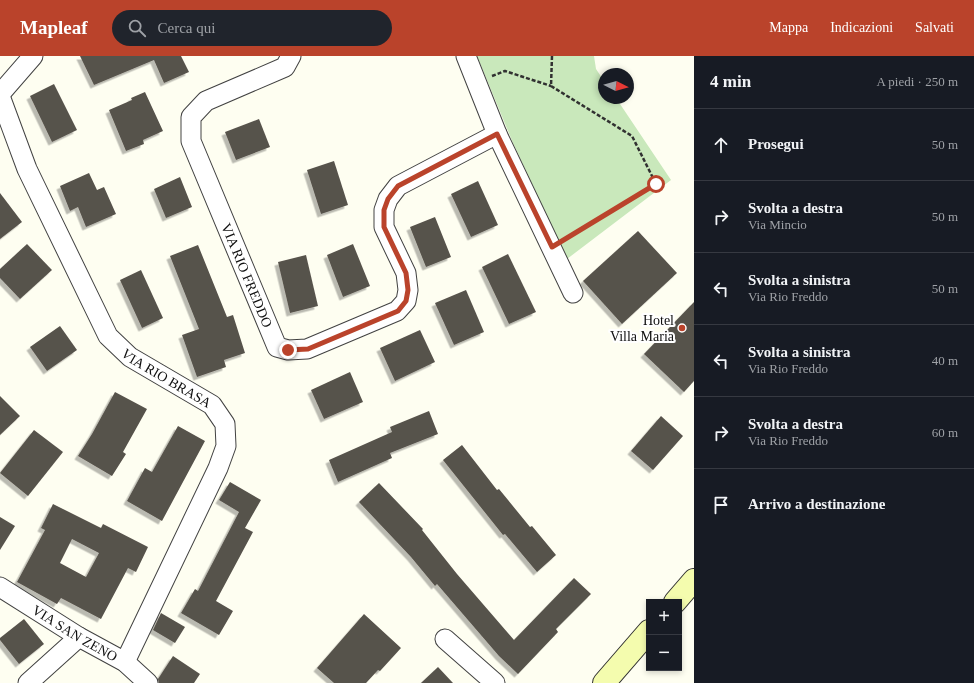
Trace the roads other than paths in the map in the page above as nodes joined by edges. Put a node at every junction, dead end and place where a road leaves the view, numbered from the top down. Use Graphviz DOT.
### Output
graph roads {
  1 [pos="33,56"];
  2 [pos="291,56"];
  3 [pos="466,56"];
  4 [pos="0,95"];
  5 [pos="497,134"];
  6 [pos="574,293"];
  7 [pos="694,580"];
  8 [pos="0,587"];
  9 [pos="678,599"];
  10 [pos="646,634"];
  11 [pos="79,638"];
  12 [pos="444,639"];
  13 [pos="125,662"];
  14 [pos="28,683"];
  15 [pos="148,683"];
  16 [pos="495,683"];
  17 [pos="604,683"];
  1 -- 4 [label="street"];
  2 -- 5 [label="street, VIA RIO FREDDO"];
  3 -- 5 [label="street"];
  4 -- 13 [label="street, VIA RIO BRASA"];
  5 -- 6 [label="street"];
  7 -- 9 [label="street"];
  8 -- 11 [label="street, VIA SAN ZENO"];
  10 -- 17 [label="street"];
  11 -- 13 [label="street, VIA SAN ZENO"];
  11 -- 14 [label="street"];
  12 -- 16 [label="street"];
  13 -- 15 [label="street, VIA SAN ZENO"];
}
